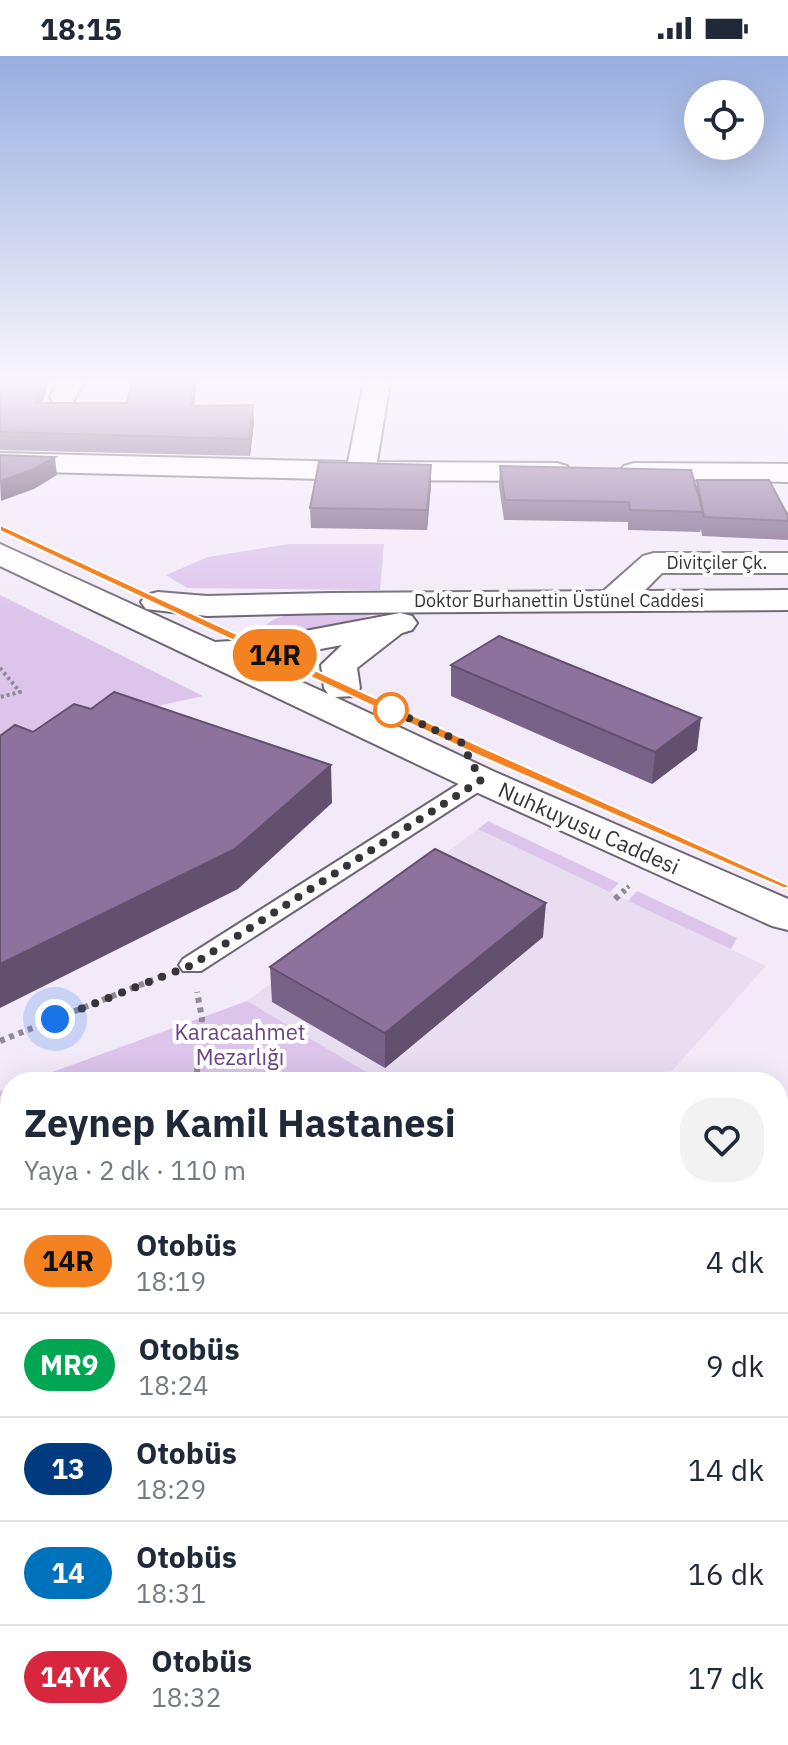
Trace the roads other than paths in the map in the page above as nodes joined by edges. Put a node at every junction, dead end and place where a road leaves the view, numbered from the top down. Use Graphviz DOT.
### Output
graph roads {
  1 [pos="363,461"];
  2 [pos="0,462"];
  3 [pos="361,471"];
  4 [pos="582,472"];
  5 [pos="614,472"];
  6 [pos="788,473"];
  7 [pos="0,528"];
  8 [pos="0,554"];
  9 [pos="788,563"];
  10 [pos="788,600"];
  11 [pos="612,601"];
  12 [pos="158,602"];
  13 [pos="331,603"];
  14 [pos="788,615"];
  15 [pos="400,623"];
  16 [pos="240,653"];
  17 [pos="342,688"];
  18 [pos="461,742"];
  19 [pos="547,779"];
  20 [pos="481,780"];
  21 [pos="788,885"];
  22 [pos="788,916"];
  23 [pos="192,965"];
  1 -- 3 [label="main road"];
  2 -- 3 [label="main road"];
  3 -- 4 [label="main road"];
  5 -- 6 [label="main road"];
  7 -- 12 [label="main road"];
  8 -- 16 [label="main road, Nuhkuyusu Caddesi"];
  9 -- 11 [label="main road, Divitçiler Çk."];
  10 -- 11 [label="main road, Doktor Burhanettin Üstünel Caddesi"];
  11 -- 13 [label="main road, Doktor Burhanettin Üstünel Caddesi"];
  12 -- 13 [label="main road"];
  12 -- 16 [label="main road"];
  13 -- 16 [label="main road"];
  14 -- 15 [label="main road, Doktor Burhanettin Üstünel Caddesi"];
  15 -- 16 [label="main road, Doktor Burhanettin Üstünel Caddesi"];
  15 -- 17 [label="main road"];
  16 -- 17 [label="main road"];
  16 -- 20 [label="main road, Nuhkuyusu Caddesi"];
  17 -- 18 [label="main road"];
  18 -- 19 [label="main road"];
  18 -- 20 [label="main road"];
  19 -- 20 [label="main road"];
  19 -- 21 [label="main road"];
  20 -- 22 [label="main road, Nuhkuyusu Caddesi"];
  20 -- 23 [label="lane"];
}
